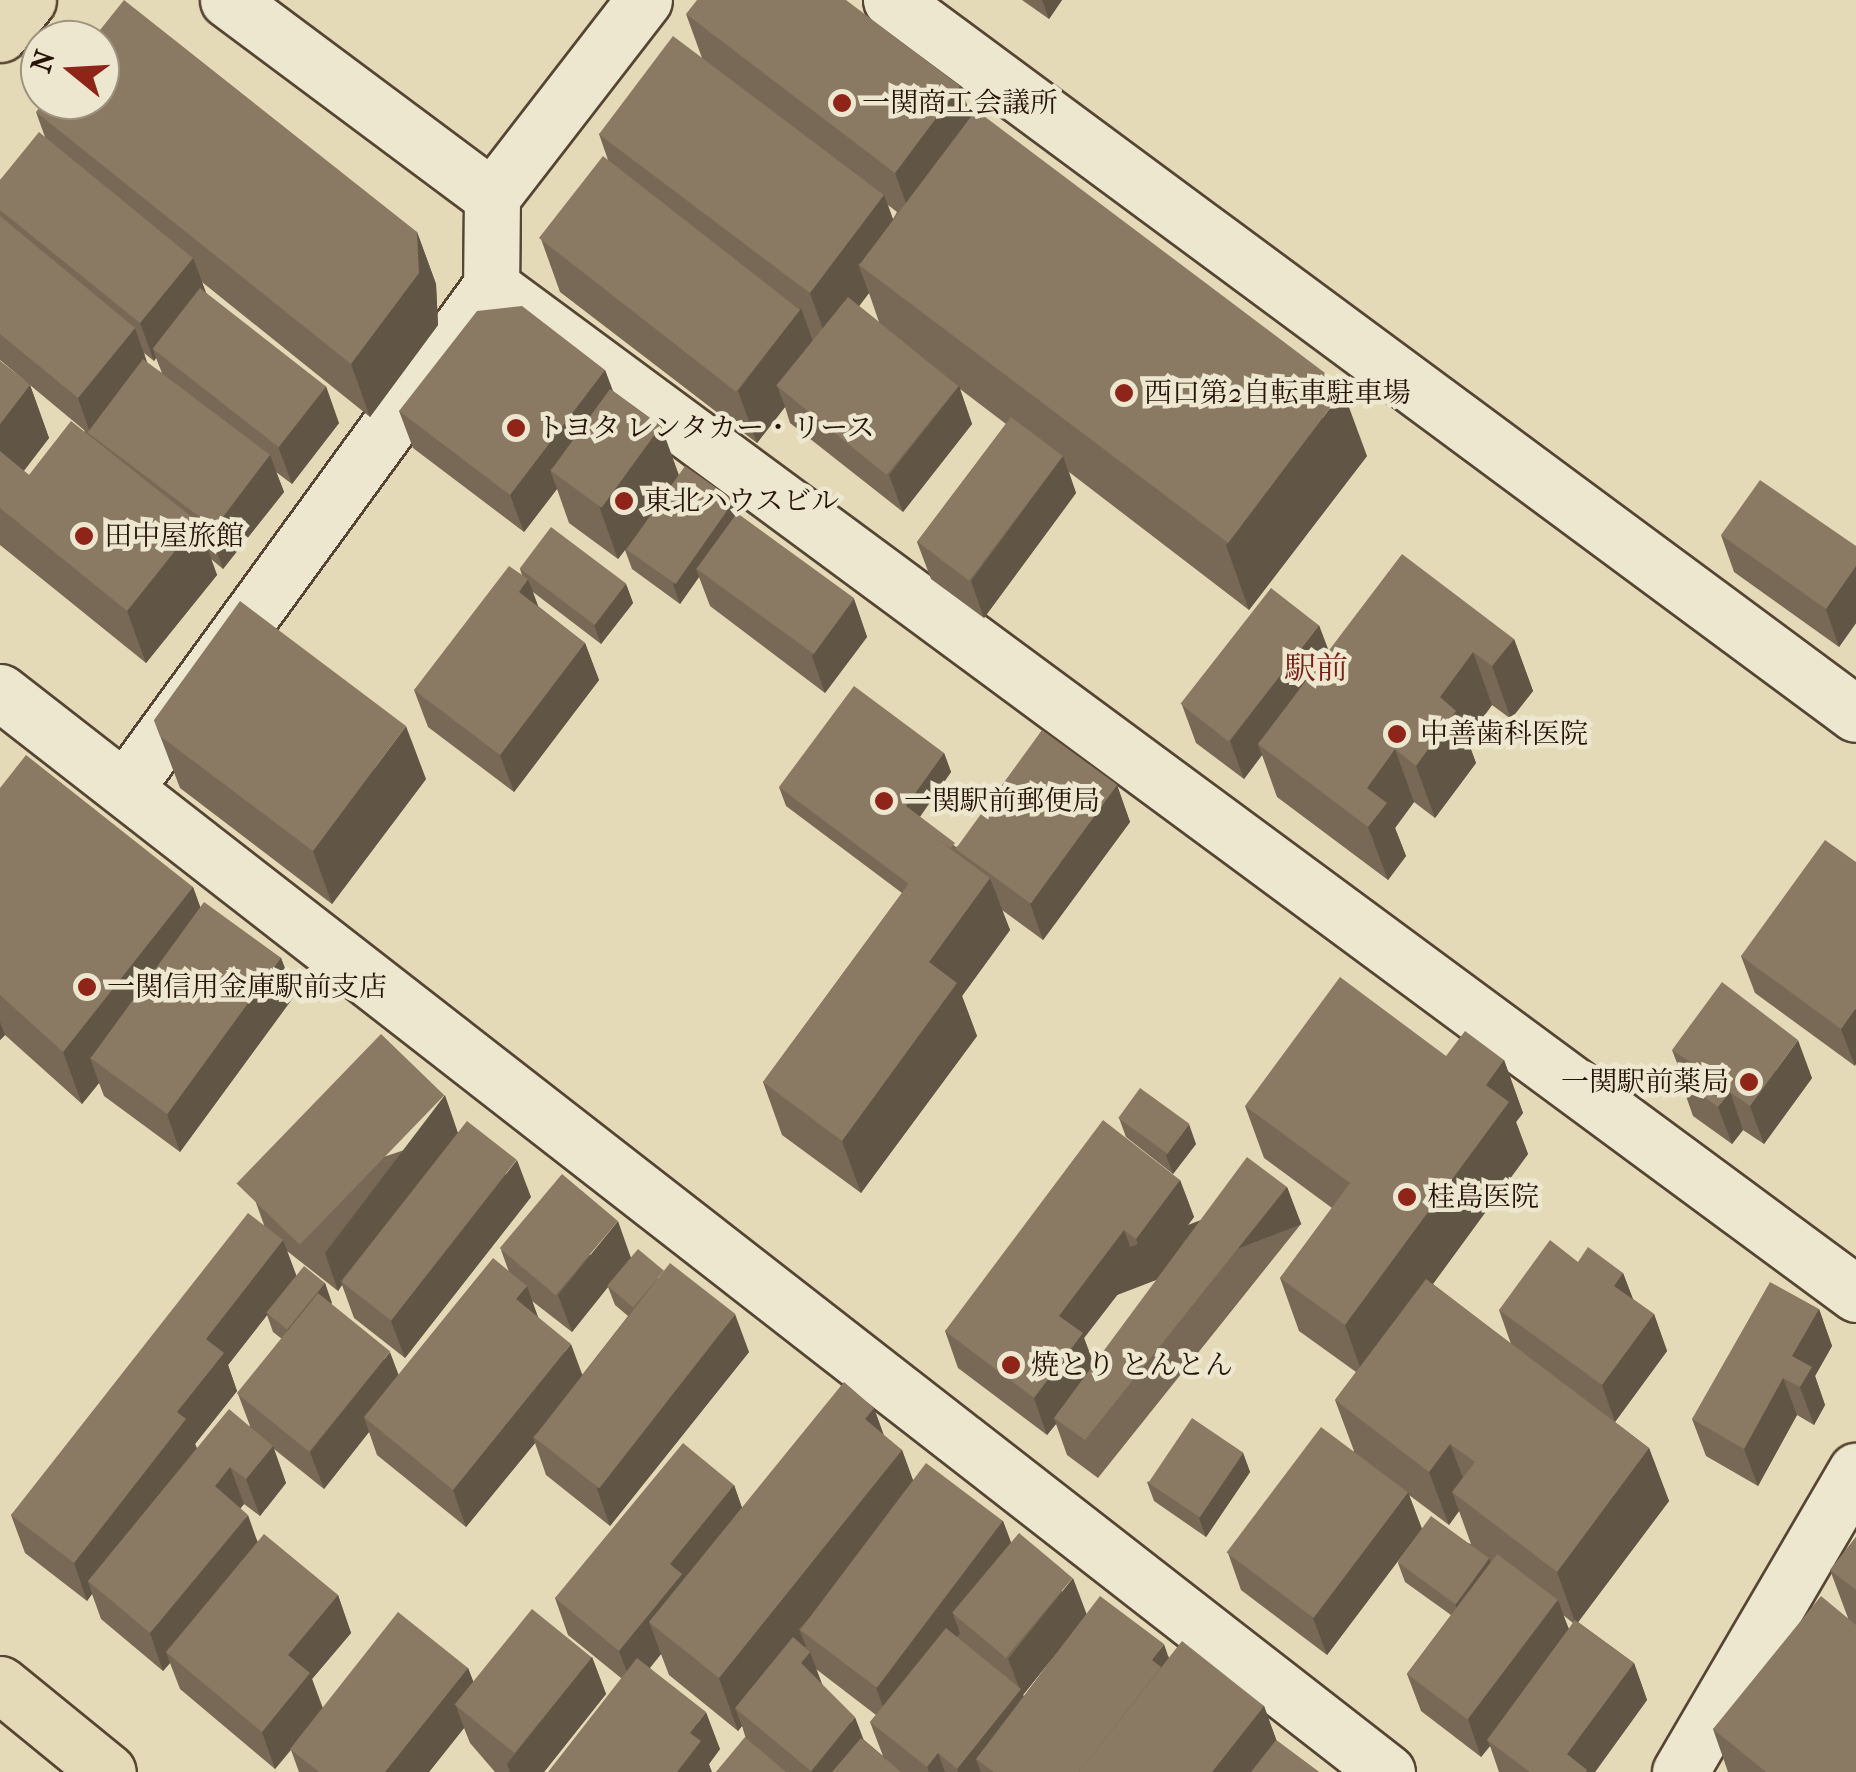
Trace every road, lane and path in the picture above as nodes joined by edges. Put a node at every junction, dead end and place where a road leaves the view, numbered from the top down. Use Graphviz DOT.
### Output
graph roads {
  1 [pos="28,0"];
  2 [pos="228,0"];
  3 [pos="644,0"];
  4 [pos="891,0"];
  5 [pos="0,34"];
  6 [pos="492,197"];
  7 [pos="491,286"];
  8 [pos="0,692"];
  9 [pos="1856,714"];
  10 [pos="126,786"];
  11 [pos="1856,1294"];
  12 [pos="1856,1471"];
  13 [pos="0,1684"];
  14 [pos="108,1772"];
  15 [pos="1388,1772"];
  16 [pos="1680,1772"];
  1 -- 5 [label="main road"];
  2 -- 6 [label="street"];
  3 -- 6 [label="street"];
  4 -- 9 [label="street"];
  6 -- 7 [label="street"];
  7 -- 10 [label="street"];
  7 -- 11 [label="street"];
  8 -- 10 [label="street"];
  10 -- 15 [label="street"];
  12 -- 16 [label="street"];
  13 -- 14 [label="main road"];
}
